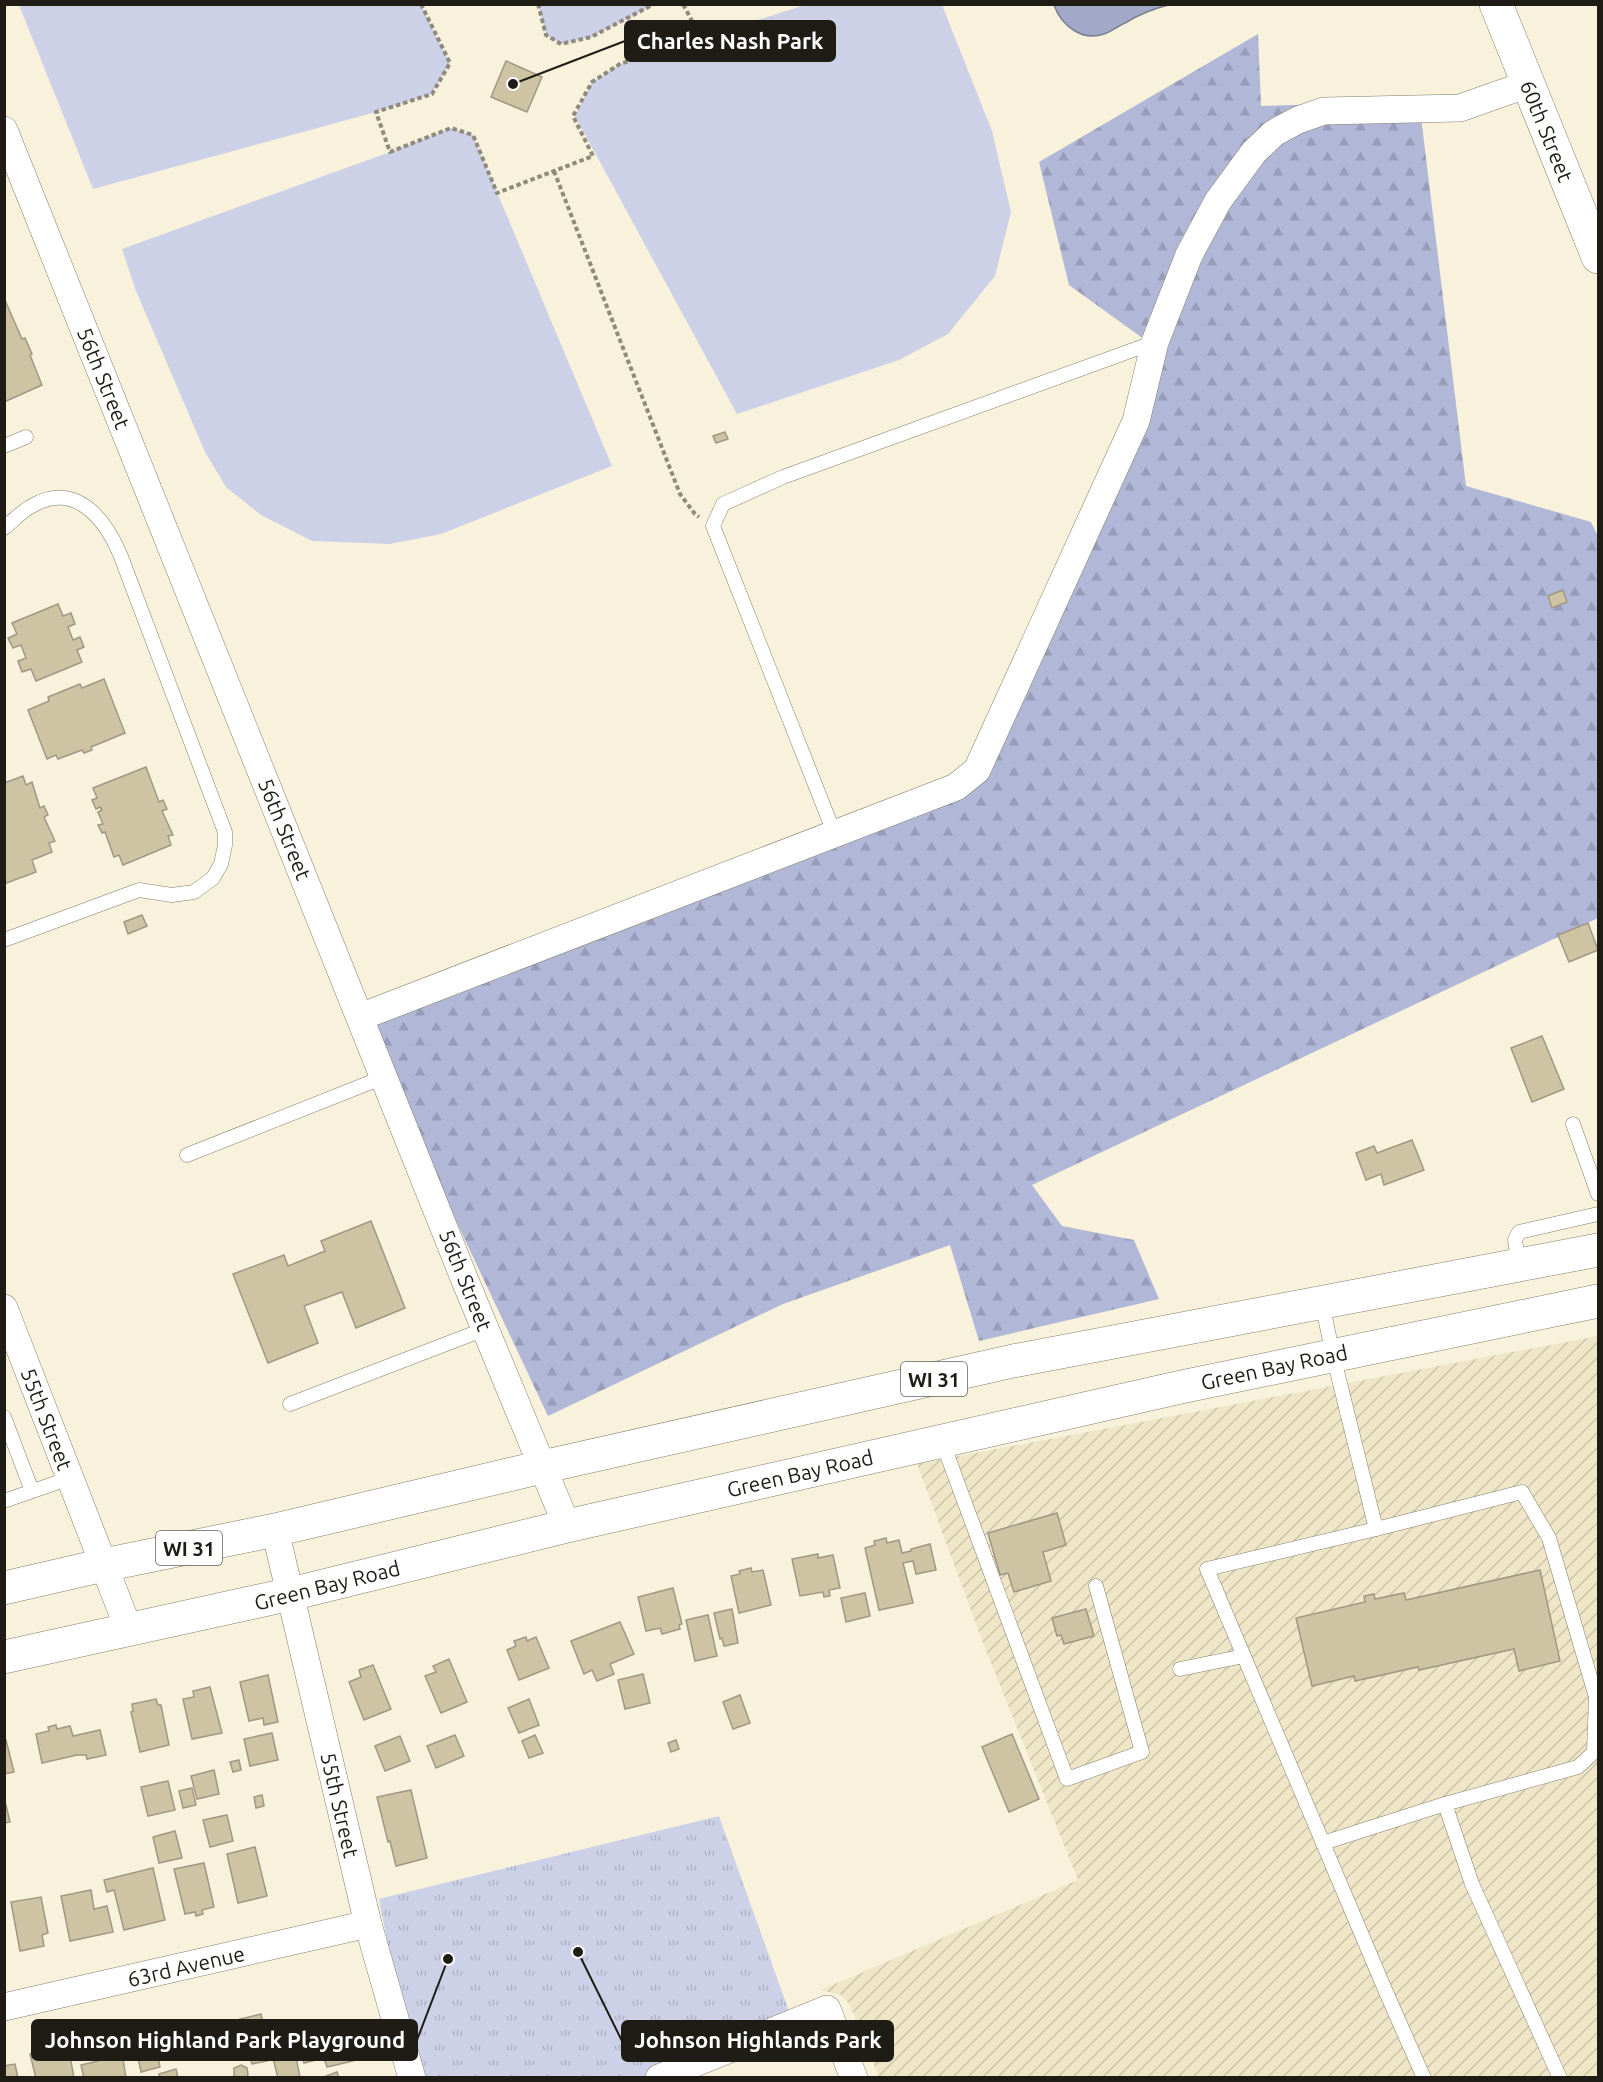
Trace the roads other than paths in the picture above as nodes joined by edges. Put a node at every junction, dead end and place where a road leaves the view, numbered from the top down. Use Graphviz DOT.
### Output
graph roads {
  1 [pos="1496,4"];
  2 [pos="1528,84"];
  3 [pos="4,130"];
  4 [pos="1599,257"];
  5 [pos="1155,342"];
  6 [pos="27,437"];
  7 [pos="4,446"];
  8 [pos="4,528"];
  9 [pos="835,835"];
  10 [pos="4,940"];
  11 [pos="360,1017"];
  12 [pos="384,1077"];
  13 [pos="1573,1124"];
  14 [pos="187,1155"];
  15 [pos="1599,1194"];
  16 [pos="1599,1214"];
  17 [pos="1599,1251"];
  18 [pos="1519,1266"];
  19 [pos="1599,1301"];
  20 [pos="1322,1302"];
  21 [pos="7,1324"];
  22 [pos="485,1329"];
  23 [pos="1333,1355"];
  24 [pos="290,1404"];
  25 [pos="4,1417"];
  26 [pos="942,1441"];
  27 [pos="542,1467"];
  28 [pos="70,1478"];
  29 [pos="32,1491"];
  30 [pos="4,1501"];
  31 [pos="567,1526"];
  32 [pos="1377,1529"];
  33 [pos="275,1530"];
  34 [pos="104,1565"];
  35 [pos="1096,1587"];
  36 [pos="4,1588"];
  37 [pos="291,1594"];
  38 [pos="129,1630"];
  39 [pos="1244,1656"];
  40 [pos="4,1657"];
  41 [pos="1180,1669"];
  42 [pos="1445,1804"];
  43 [pos="1323,1843"];
  44 [pos="368,1924"];
  45 [pos="4,2007"];
  46 [pos="412,2078"];
  47 [pos="659,2078"];
  48 [pos="854,2078"];
  49 [pos="1424,2078"];
  50 [pos="1560,2078"];
  1 -- 2 [label="main road, 60th Street"];
  2 -- 4 [label="main road, 60th Street"];
  2 -- 5 [label="street"];
  3 -- 11 [label="street, 56th Street"];
  5 -- 9 [label="street"];
  5 -- 9 [label="lane"];
  6 -- 7 [label="lane"];
  8 -- 10 [label="lane"];
  9 -- 11 [label="street"];
  11 -- 12 [label="street, 56th Street"];
  12 -- 14 [label="lane"];
  12 -- 22 [label="street, 56th Street"];
  13 -- 15 [label="lane"];
  16 -- 18 [label="lane"];
  17 -- 18 [label="main road, WI 31"];
  18 -- 20 [label="main road, WI 31"];
  19 -- 23 [label="main road, Green Bay Road"];
  20 -- 23 [label="lane"];
  20 -- 27 [label="main road, WI 31"];
  21 -- 28 [label="street, 55th Street"];
  22 -- 24 [label="lane"];
  22 -- 27 [label="street, 56th Street"];
  23 -- 26 [label="main road, Green Bay Road"];
  23 -- 32 [label="lane"];
  25 -- 29 [label="lane"];
  26 -- 31 [label="main road, Green Bay Road"];
  26 -- 35 [label="lane"];
  27 -- 31 [label="street, 56th Street"];
  27 -- 33 [label="main road, WI 31"];
  28 -- 29 [label="lane"];
  28 -- 34 [label="street, 55th Street"];
  29 -- 30 [label="lane"];
  31 -- 37 [label="main road, Green Bay Road"];
  32 -- 39 [label="lane"];
  32 -- 42 [label="lane"];
  33 -- 34 [label="main road, WI 31"];
  33 -- 37 [label="street, 55th Street"];
  34 -- 36 [label="main road, WI 31"];
  34 -- 38 [label="street, 55th Street"];
  37 -- 38 [label="main road, Green Bay Road"];
  37 -- 44 [label="street, 55th Street"];
  38 -- 40 [label="main road, Green Bay Road"];
  39 -- 41 [label="lane"];
  39 -- 43 [label="lane"];
  42 -- 43 [label="lane"];
  42 -- 50 [label="lane"];
  43 -- 49 [label="lane"];
  44 -- 45 [label="street, 63rd Avenue"];
  44 -- 46 [label="street, 55th Street"];
  47 -- 48 [label="street"];
}
